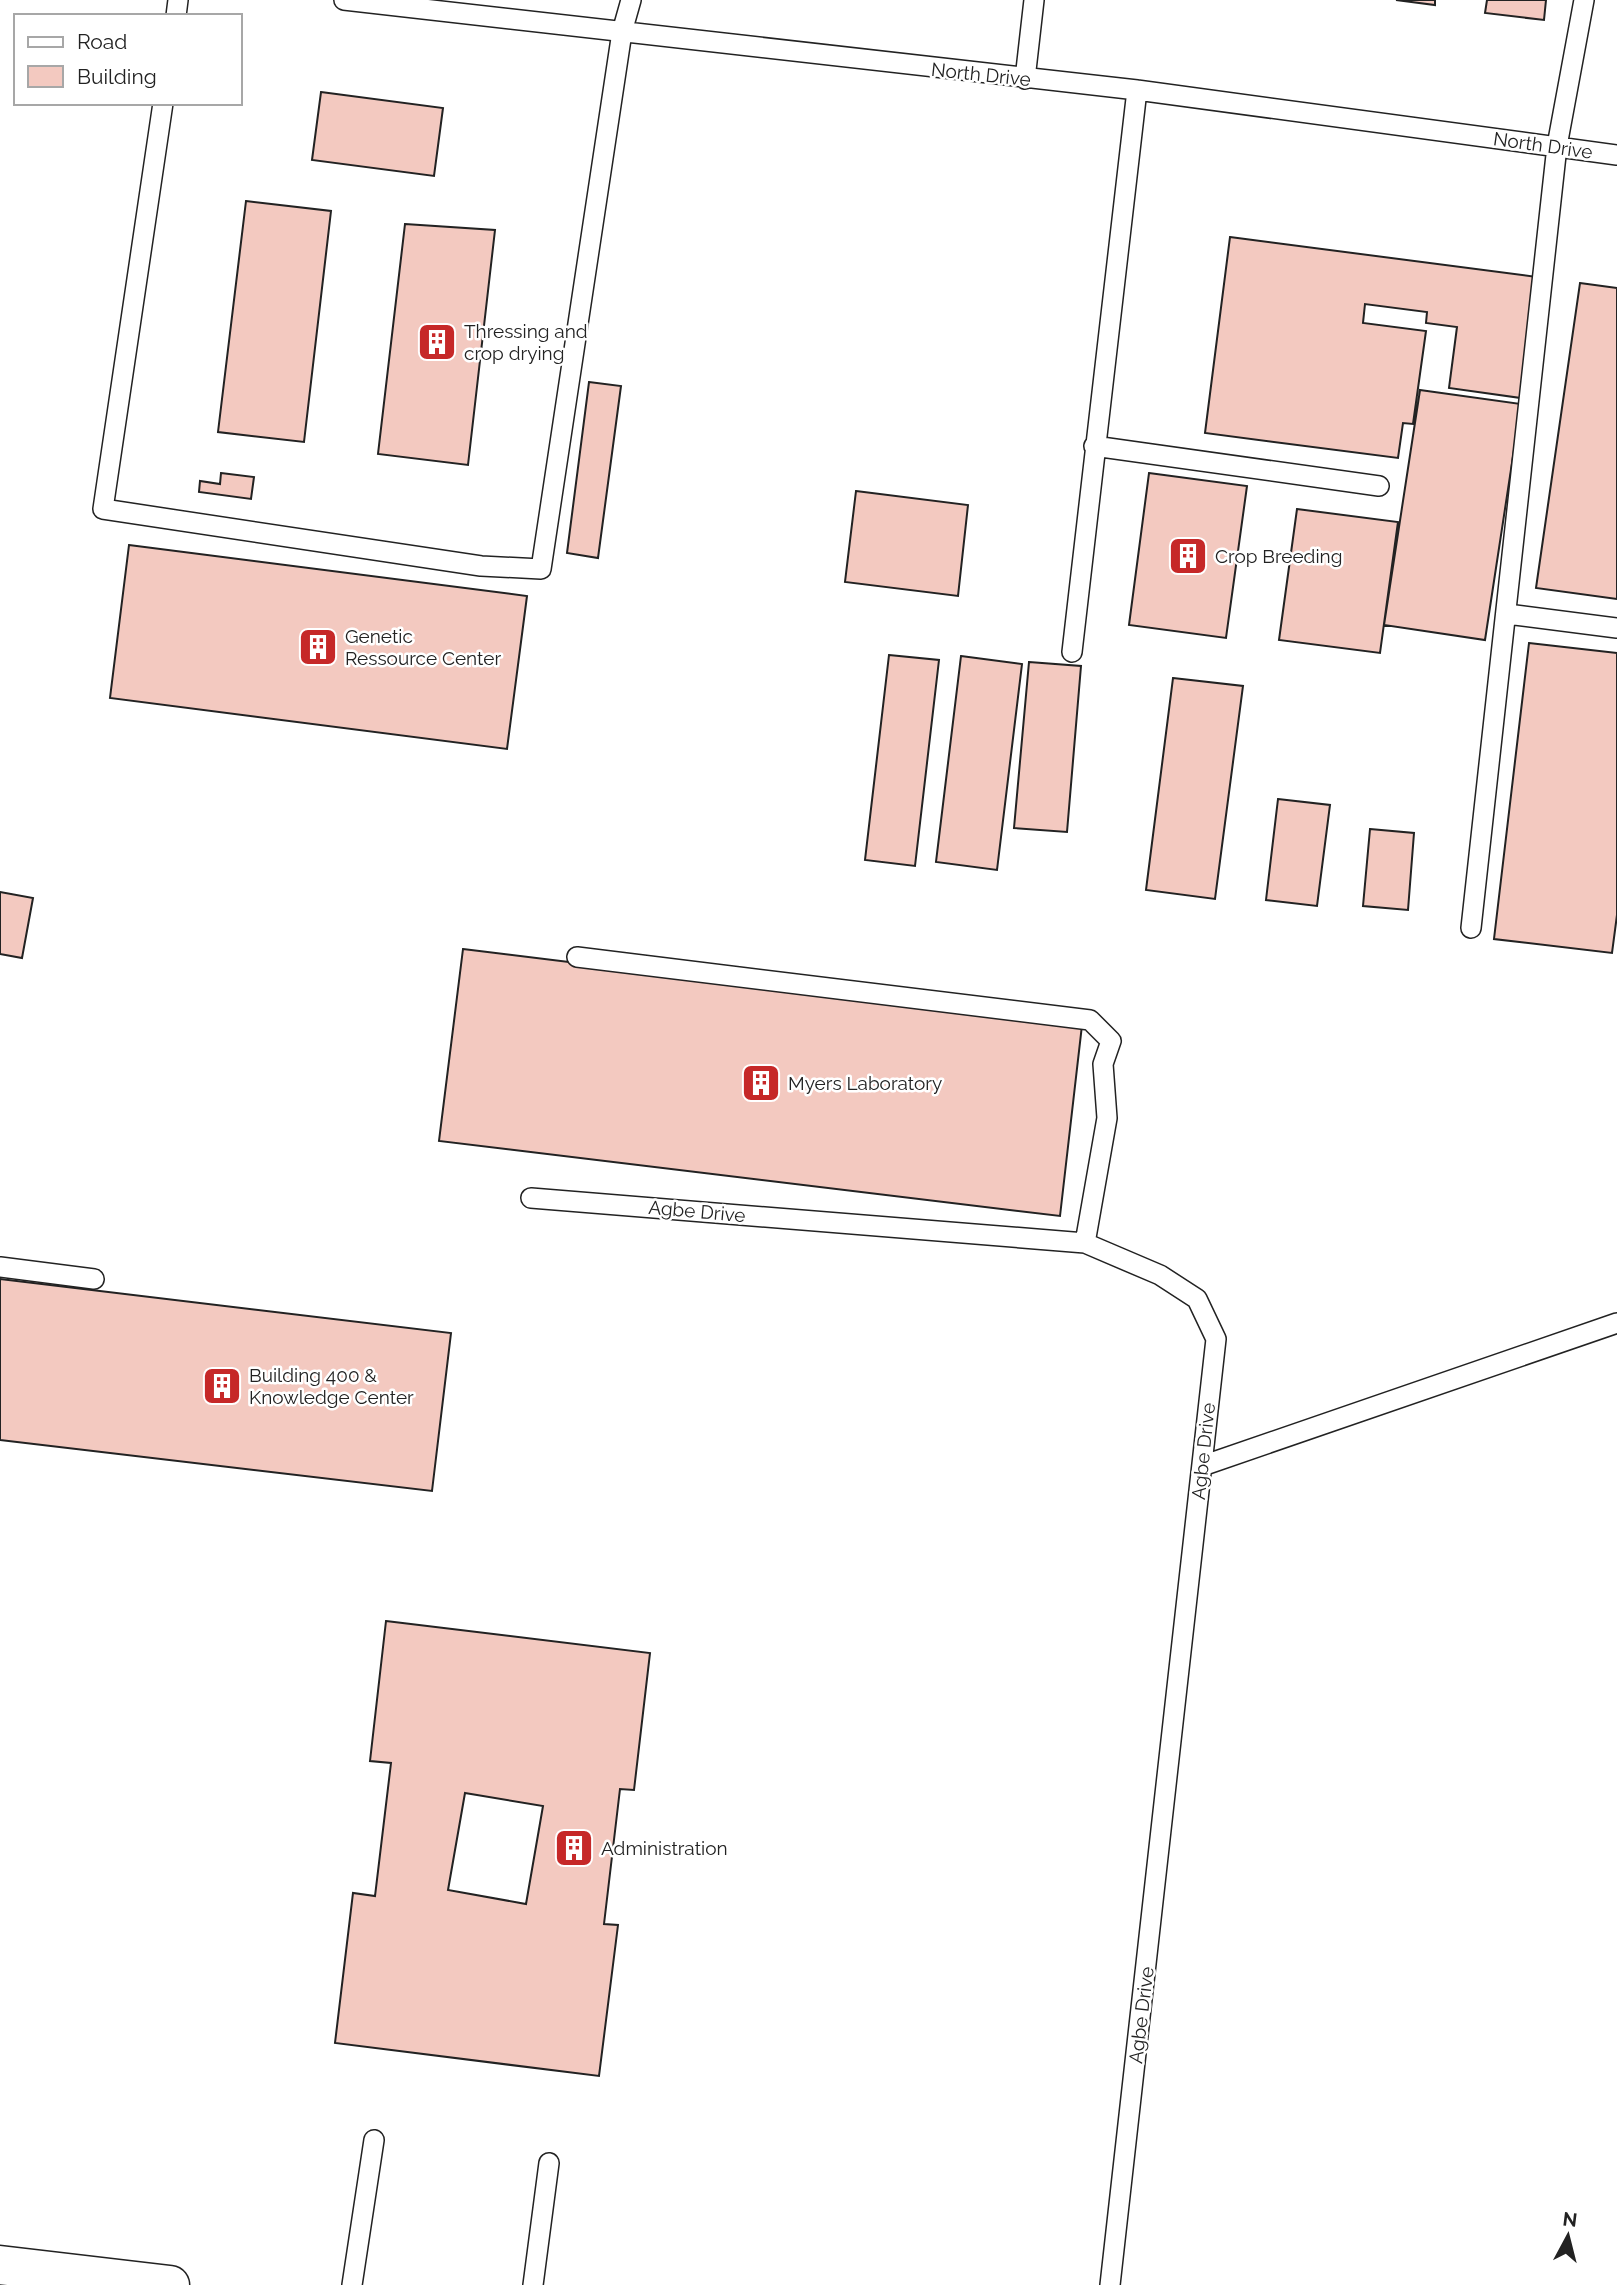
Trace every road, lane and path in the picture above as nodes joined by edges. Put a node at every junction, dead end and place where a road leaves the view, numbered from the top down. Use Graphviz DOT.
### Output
graph roads {
  1 [pos="344,0"];
  2 [pos="631,0"];
  3 [pos="1034,0"];
  4 [pos="1584,0"];
  5 [pos="622,32"];
  6 [pos="1025,79"];
  7 [pos="1137,90"];
  8 [pos="163,105"];
  9 [pos="1557,146"];
  10 [pos="1617,155"];
  11 [pos="1094,446"];
  12 [pos="1379,486"];
  13 [pos="1507,614"];
  14 [pos="1617,628"];
  15 [pos="1072,652"];
  16 [pos="1471,928"];
  17 [pos="577,957"];
  18 [pos="531,1198"];
  19 [pos="1085,1243"];
  20 [pos="0,1267"];
  21 [pos="94,1279"];
  22 [pos="1617,1324"];
  23 [pos="1202,1466"];
  24 [pos="374,2140"];
  25 [pos="549,2163"];
  26 [pos="0,2265"];
  27 [pos="170,2285"];
  28 [pos="352,2285"];
  29 [pos="533,2285"];
  30 [pos="1110,2285"];
  1 -- 5 [label="lane, North Drive"];
  2 -- 5 [label="lane"];
  3 -- 6 [label="lane"];
  4 -- 9 [label="lane"];
  5 -- 6 [label="lane, North Drive"];
  5 -- 8 [label="lane"];
  6 -- 7 [label="lane, North Drive"];
  7 -- 9 [label="lane, North Drive"];
  7 -- 11 [label="lane"];
  9 -- 10 [label="lane, North Drive"];
  9 -- 13 [label="lane"];
  11 -- 12 [label="lane"];
  11 -- 15 [label="lane"];
  13 -- 14 [label="lane"];
  13 -- 16 [label="lane"];
  17 -- 19 [label="lane"];
  18 -- 19 [label="lane, Agbe Drive"];
  19 -- 23 [label="lane, Agbe Drive"];
  20 -- 21 [label="lane"];
  22 -- 23 [label="lane"];
  23 -- 30 [label="lane, Agbe Drive"];
  24 -- 28 [label="lane"];
  25 -- 29 [label="lane"];
  26 -- 27 [label="street"];
}
